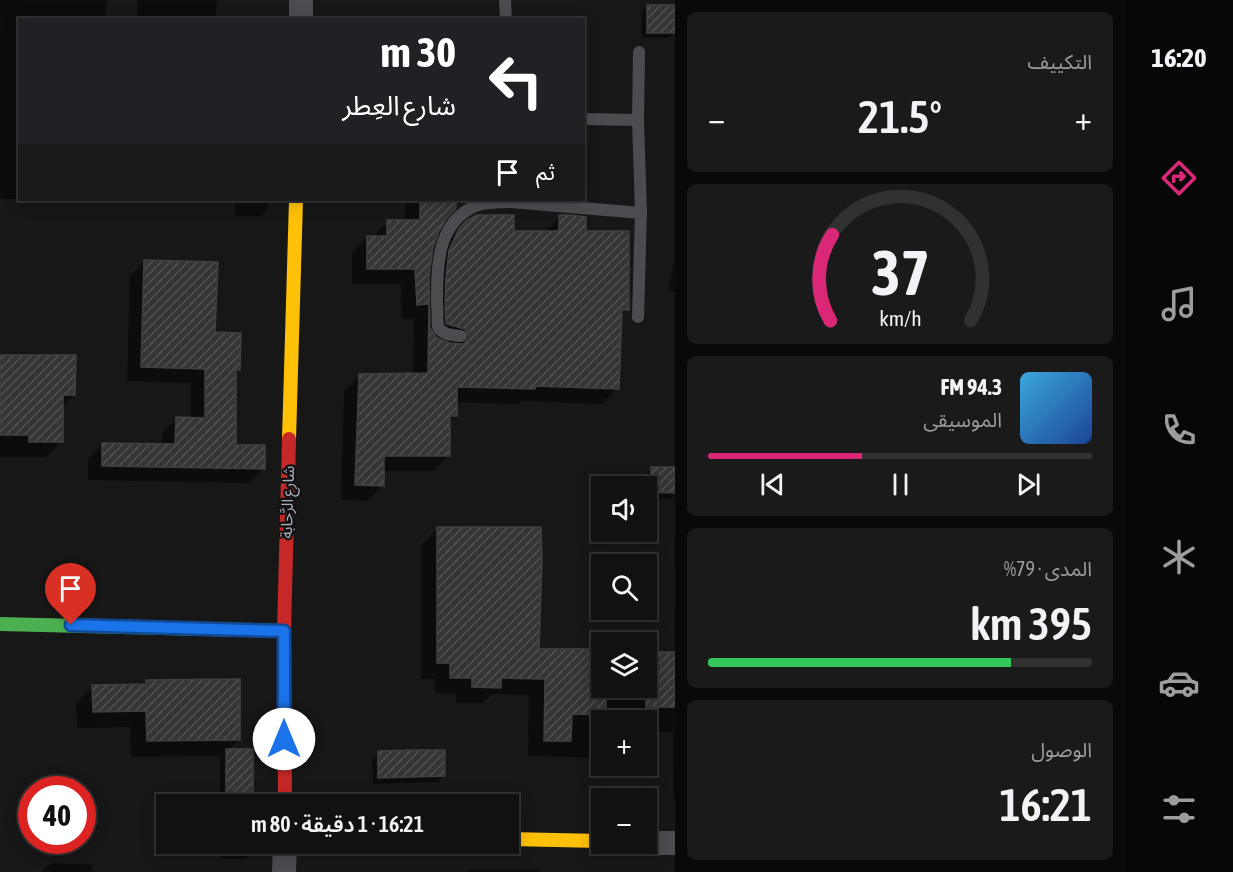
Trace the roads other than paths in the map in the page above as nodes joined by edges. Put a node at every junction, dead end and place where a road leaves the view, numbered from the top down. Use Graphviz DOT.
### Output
graph roads {
  1 [pos="301,0"];
  2 [pos="505,0"];
  3 [pos="301,18"];
  4 [pos="506,18"];
  5 [pos="639,52"];
  6 [pos="585,119"];
  7 [pos="638,120"];
  8 [pos="296,201"];
  9 [pos="511,201"];
  10 [pos="641,213"];
  11 [pos="638,317"];
  12 [pos="461,336"];
  13 [pos="0,624"];
  14 [pos="284,631"];
  15 [pos="285,794"];
  16 [pos="519,839"];
  17 [pos="591,842"];
  18 [pos="657,843"];
  19 [pos="675,843"];
  20 [pos="285,854"];
  21 [pos="284,872"];
  1 -- 3 [label="street"];
  2 -- 4 [label="lane"];
  5 -- 7 [label="lane"];
  6 -- 7 [label="lane"];
  7 -- 10 [label="lane"];
  8 -- 14 [label="street, شارع الرَّحابة"];
  9 -- 10 [label="lane"];
  9 -- 12 [label="lane"];
  10 -- 11 [label="lane"];
  13 -- 14 [label="street"];
  14 -- 15 [label="street, شارع الرَّحابة"];
  16 -- 17 [label="street"];
  18 -- 19 [label="street"];
  20 -- 21 [label="street"];
}
